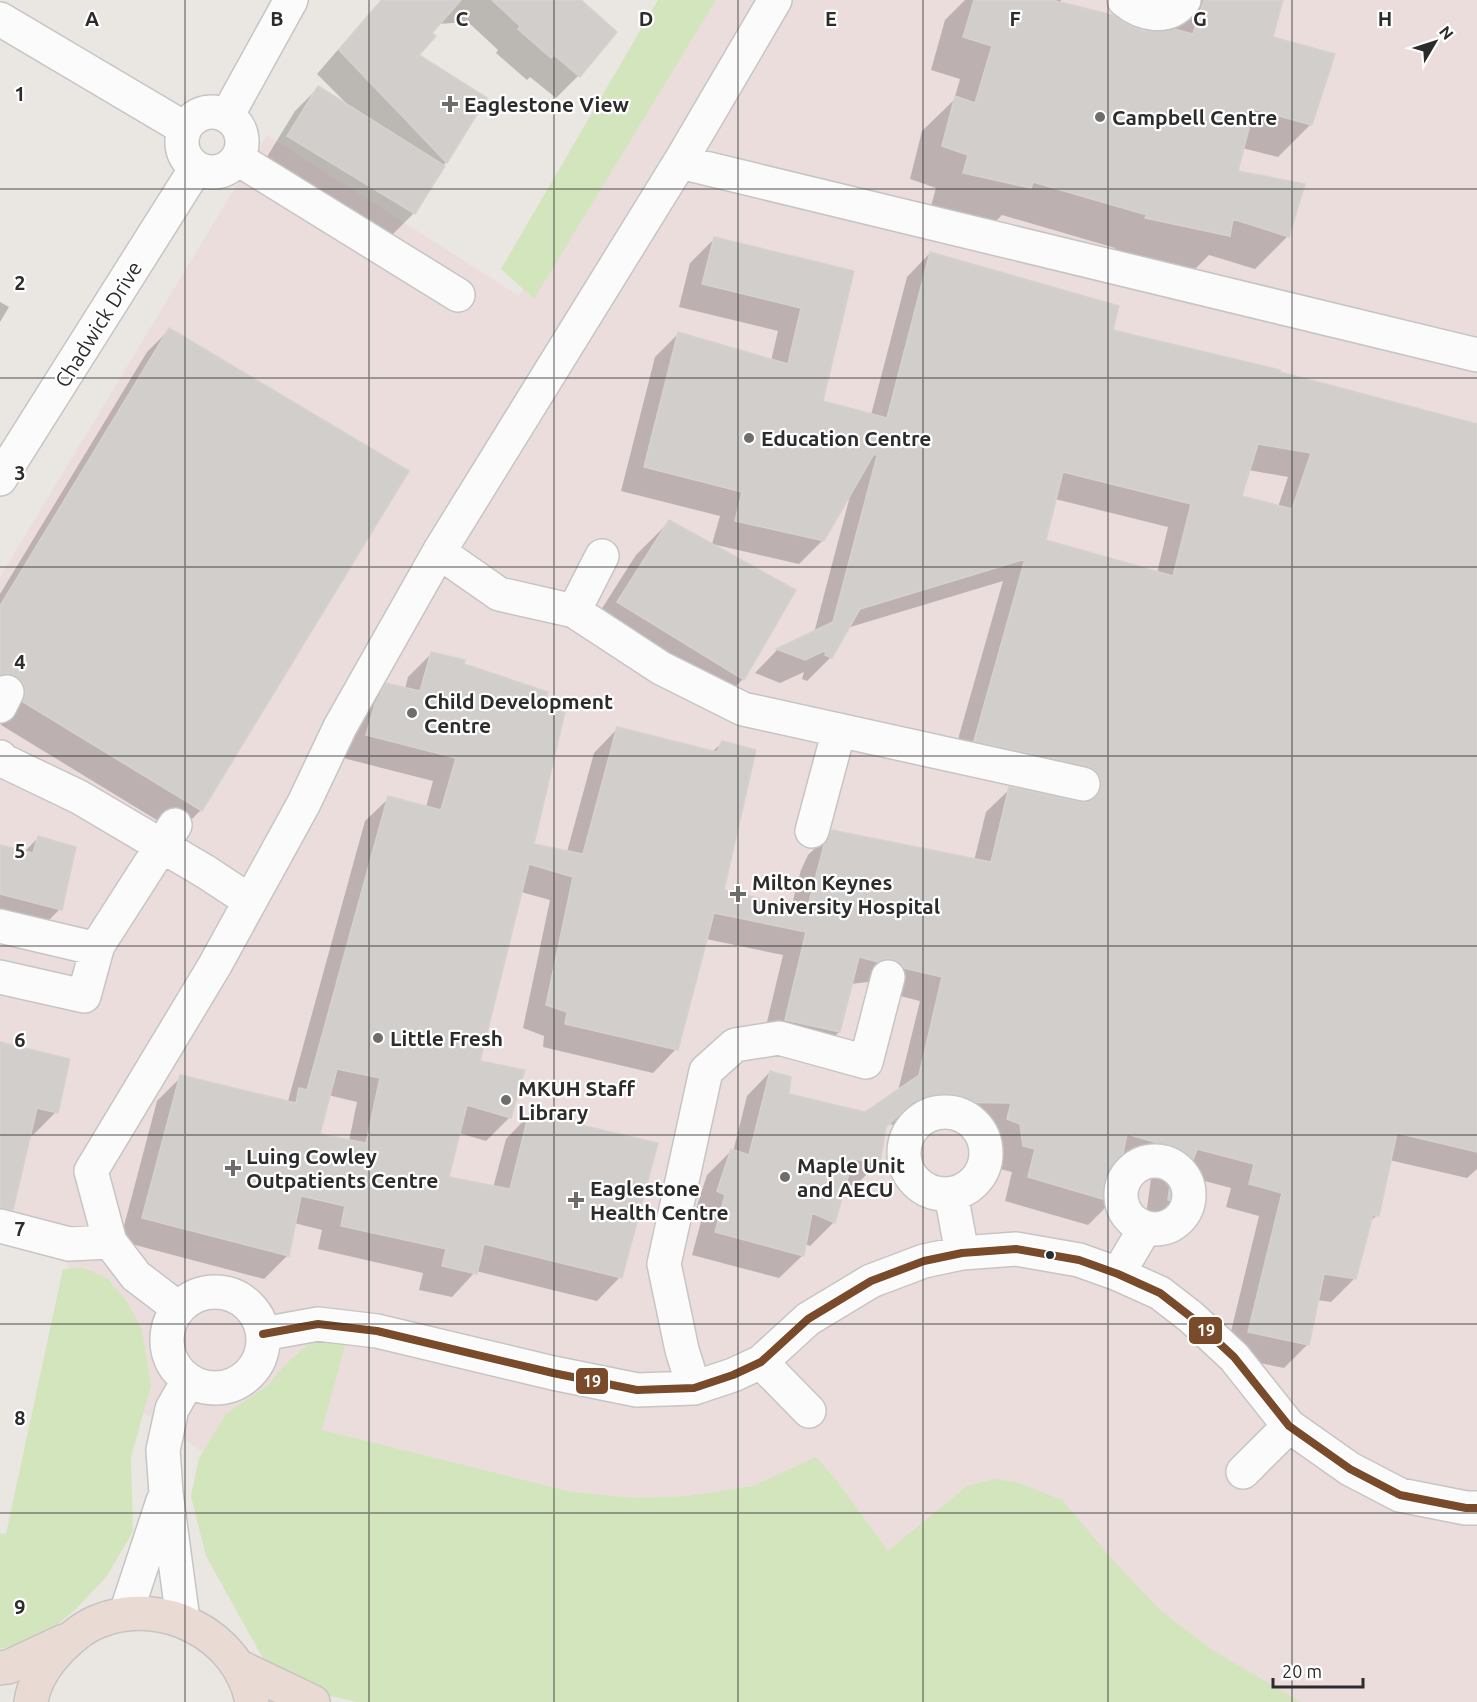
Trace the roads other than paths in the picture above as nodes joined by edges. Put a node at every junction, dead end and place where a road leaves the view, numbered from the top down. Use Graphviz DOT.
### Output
graph roads {
  1 [pos="291,0"];
  2 [pos="775,0"];
  3 [pos="1124,0"];
  4 [pos="1184,0"];
  5 [pos="0,19"];
  6 [pos="228,116"];
  7 [pos="184,128"];
  8 [pos="238,159"];
  9 [pos="680,162"];
  10 [pos="196,168"];
  11 [pos="458,295"];
  12 [pos="1477,355"];
  13 [pos="0,479"];
  14 [pos="439,552"];
  15 [pos="602,556"];
  16 [pos="574,611"];
  17 [pos="839,730"];
  18 [pos="0,757"];
  19 [pos="1083,784"];
  20 [pos="174,824"];
  21 [pos="812,831"];
  22 [pos="254,894"];
  23 [pos="0,926"];
  24 [pos="97,949"];
  25 [pos="0,977"];
  26 [pos="888,977"];
  27 [pos="951,1194"];
  28 [pos="0,1226"];
  29 [pos="1145,1227"];
  30 [pos="110,1242"];
  31 [pos="962,1252"];
  32 [pos="1118,1274"];
  33 [pos="178,1308"];
  34 [pos="263,1334"];
  35 [pos="761,1362"];
  36 [pos="188,1381"];
  37 [pos="694,1388"];
  38 [pos="809,1411"];
  39 [pos="1289,1426"];
  40 [pos="1243,1472"];
  41 [pos="166,1493"];
  42 [pos="1477,1508"];
  43 [pos="126,1613"];
  44 [pos="183,1620"];
  45 [pos="73,1637"];
  46 [pos="238,1666"];
  47 [pos="0,1668"];
  48 [pos="31,1702"];
  49 [pos="252,1702"];
  50 [pos="313,1702"];
  1 -- 6 [label="street"];
  2 -- 9 [label="street"];
  3 -- 4 [label="street"];
  5 -- 7 [label="street"];
  6 -- 7 [label="street"];
  6 -- 8 [label="street"];
  7 -- 10 [label="street"];
  8 -- 10 [label="street"];
  8 -- 11 [label="street"];
  9 -- 12 [label="street"];
  9 -- 14 [label="street"];
  10 -- 13 [label="street, Chadwick Drive"];
  14 -- 16 [label="street"];
  14 -- 22 [label="street"];
  15 -- 16 [label="street"];
  16 -- 17 [label="street"];
  17 -- 19 [label="street"];
  17 -- 21 [label="street"];
  18 -- 20 [label="street"];
  20 -- 22 [label="street"];
  20 -- 24 [label="street"];
  22 -- 30 [label="street"];
  23 -- 24 [label="street"];
  24 -- 25 [label="street"];
  26 -- 37 [label="street"];
  27 -- 31 [label="street"];
  28 -- 30 [label="street"];
  29 -- 32 [label="street"];
  30 -- 33 [label="street"];
  31 -- 32 [label="street"];
  31 -- 35 [label="street"];
  32 -- 39 [label="street"];
  33 -- 34 [label="street"];
  33 -- 36 [label="street"];
  34 -- 36 [label="street"];
  34 -- 37 [label="street"];
  35 -- 37 [label="street"];
  35 -- 38 [label="street"];
  36 -- 41 [label="street"];
  39 -- 40 [label="street"];
  39 -- 42 [label="street"];
  41 -- 43 [label="street"];
  41 -- 44 [label="street"];
  43 -- 44 [label="highway"];
  43 -- 45 [label="highway"];
  44 -- 46 [label="highway"];
  45 -- 47 [label="highway"];
  45 -- 48 [label="highway"];
  46 -- 49 [label="highway"];
  46 -- 50 [label="highway"];
}
